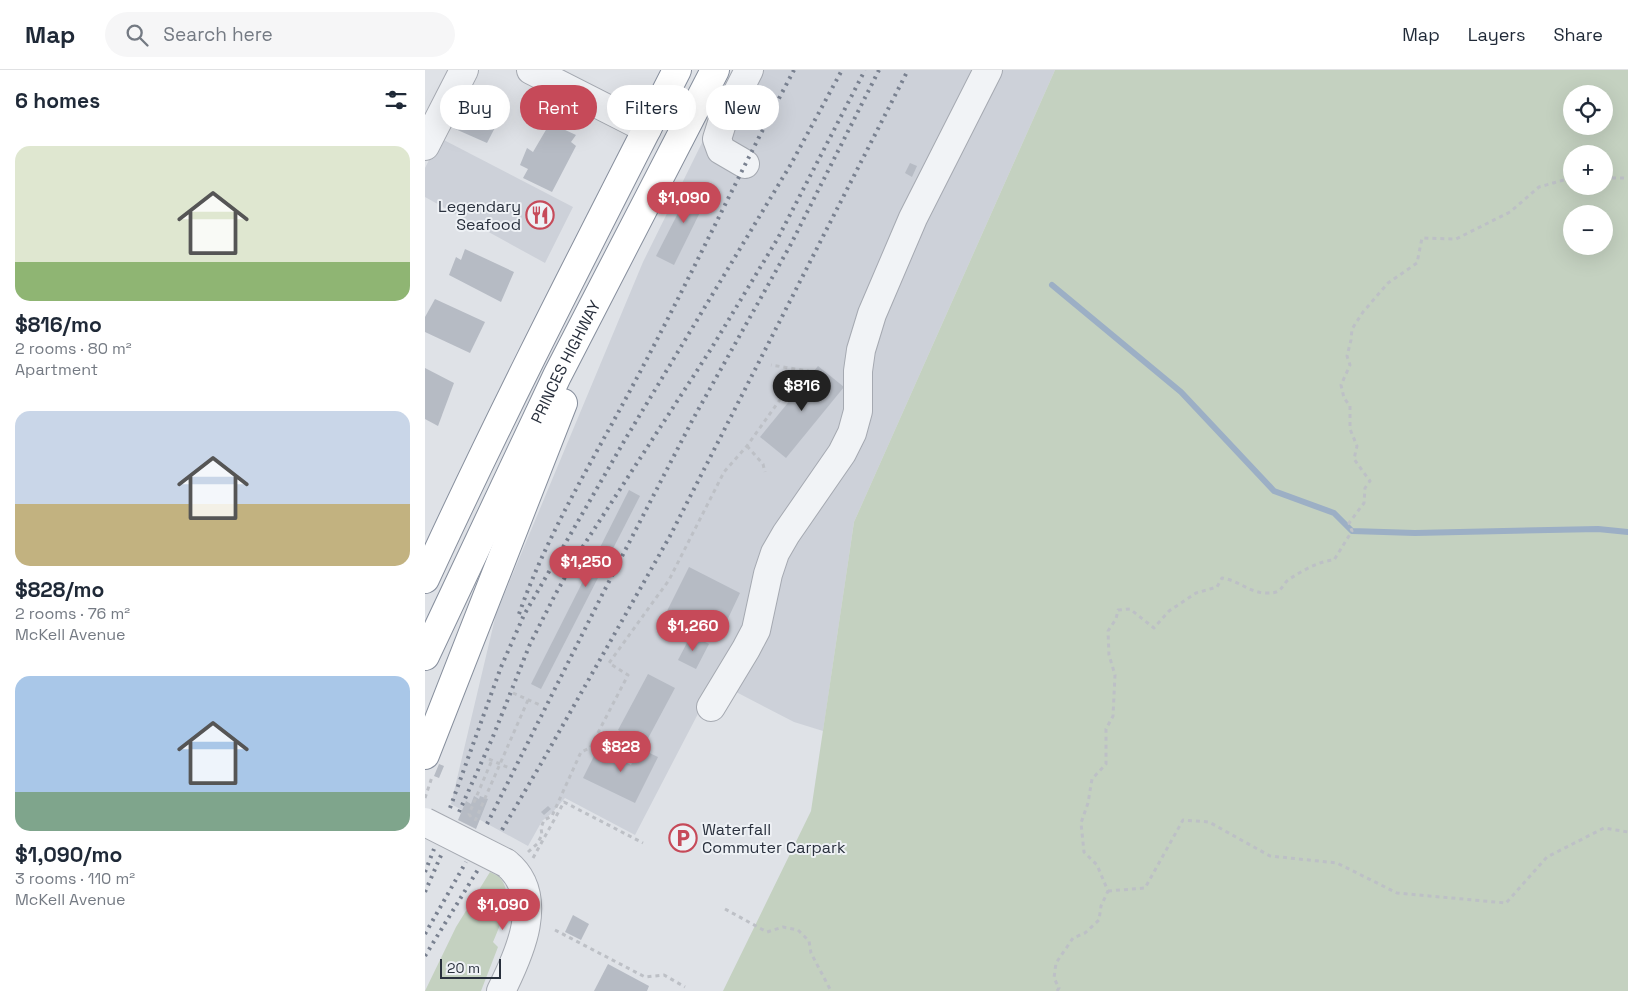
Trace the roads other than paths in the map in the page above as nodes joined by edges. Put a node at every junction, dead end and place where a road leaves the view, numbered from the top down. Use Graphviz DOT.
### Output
graph roads {
  1 [pos="464,70"];
  2 [pos="531,70"];
  3 [pos="677,70"];
  4 [pos="715,70"];
  5 [pos="749,70"];
  6 [pos="988,70"];
  7 [pos="669,85"];
  8 [pos="607,109"];
  9 [pos="646,130"];
  10 [pos="425,146"];
  11 [pos="745,164"];
  12 [pos="627,239"];
  13 [pos="425,579"];
  14 [pos="425,656"];
  15 [pos="711,707"];
  16 [pos="428,766"];
  17 [pos="425,822"];
  18 [pos="501,991"];
  1 -- 10 [label="street"];
  2 -- 8 [label="street"];
  3 -- 7 [label="highway, PRINCES HIGHWAY"];
  4 -- 12 [label="highway, PRINCES HIGHWAY"];
  5 -- 11 [label="street"];
  6 -- 15 [label="street"];
  9 -- 13 [label="highway, PRINCES HIGHWAY"];
  12 -- 14 [label="highway, PRINCES HIGHWAY"];
  12 -- 16 [label="highway"];
  17 -- 18 [label="street, bridge"];
}
